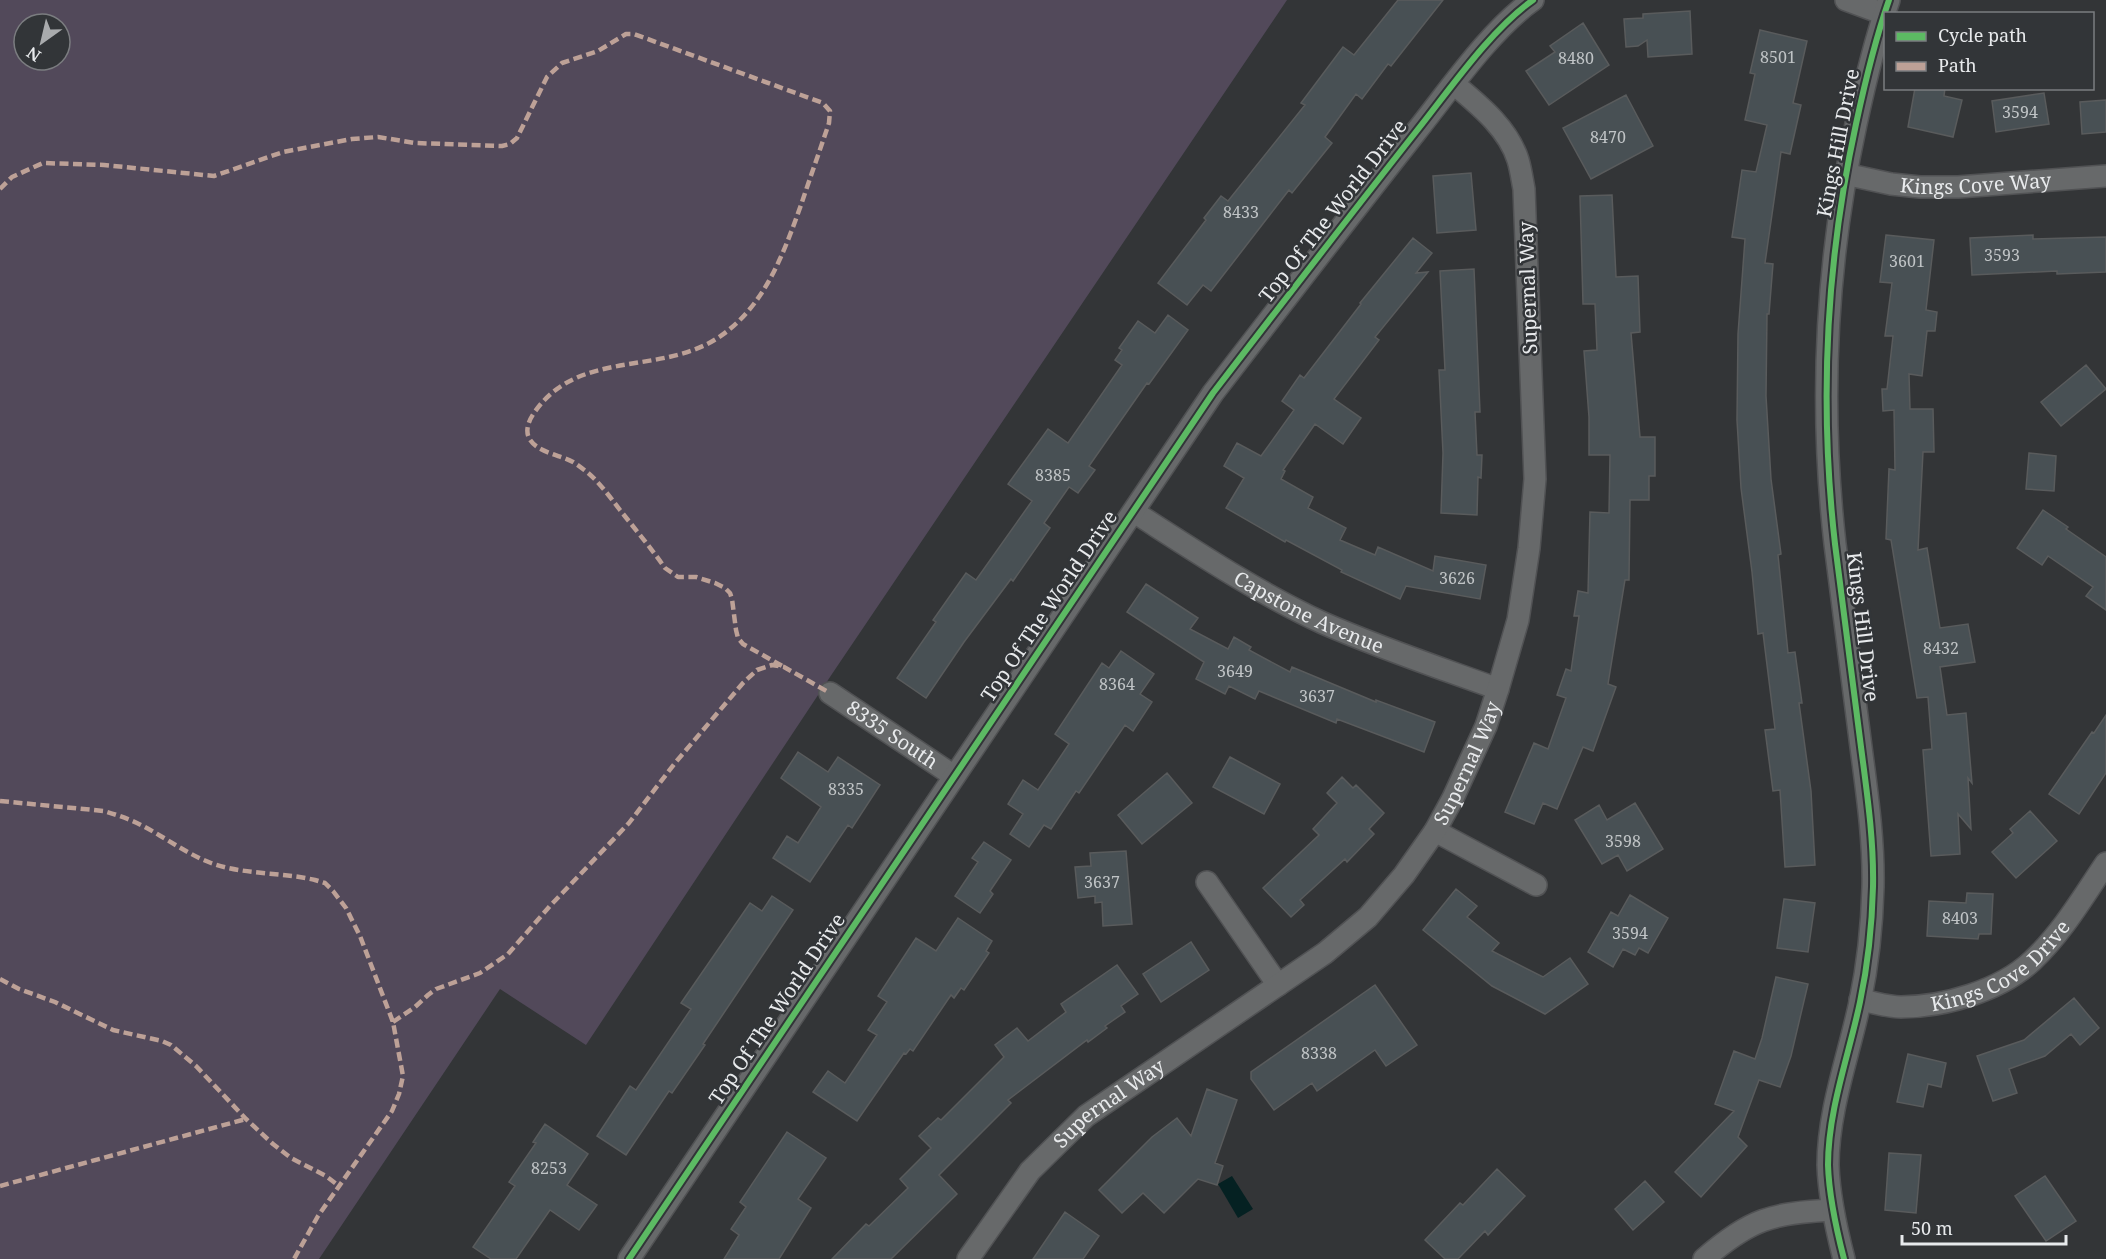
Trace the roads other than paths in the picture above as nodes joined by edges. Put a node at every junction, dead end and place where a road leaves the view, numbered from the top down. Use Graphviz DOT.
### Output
graph roads {
  1 [pos="1533,0"];
  2 [pos="1846,0"];
  3 [pos="1887,7"];
  4 [pos="1884,18"];
  5 [pos="1454,84"];
  6 [pos="1845,174"];
  7 [pos="2106,176"];
  8 [pos="1134,512"];
  9 [pos="1498,689"];
  10 [pos="830,693"];
  11 [pos="954,776"];
  12 [pos="1435,831"];
  13 [pos="2106,863"];
  14 [pos="1207,882"];
  15 [pos="1536,885"];
  16 [pos="1278,985"];
  17 [pos="1860,1000"];
  18 [pos="1832,1210"];
  19 [pos="629,1259"];
  20 [pos="969,1259"];
  21 [pos="1704,1259"];
  22 [pos="1844,1259"];
  1 -- 5 [label="street, Top Of The World Drive"];
  2 -- 3 [label="street"];
  4 -- 6 [label="street, Kings Hill Drive"];
  5 -- 8 [label="street, Top Of The World Drive"];
  5 -- 9 [label="street, Supernal Way"];
  6 -- 7 [label="street, Kings Cove Way"];
  6 -- 17 [label="street, Kings Hill Drive"];
  8 -- 9 [label="street, Capstone Avenue"];
  8 -- 11 [label="street, Top Of The World Drive"];
  9 -- 12 [label="street, Supernal Way"];
  10 -- 11 [label="street, 8335 South"];
  11 -- 19 [label="street, Top Of The World Drive"];
  12 -- 15 [label="street"];
  12 -- 16 [label="street, Supernal Way"];
  13 -- 17 [label="street, Kings Cove Drive"];
  14 -- 16 [label="street"];
  16 -- 20 [label="street, Supernal Way"];
  17 -- 18 [label="street, Kings Hill Drive"];
  18 -- 21 [label="street"];
  18 -- 22 [label="street, Kings Hill Drive"];
}
